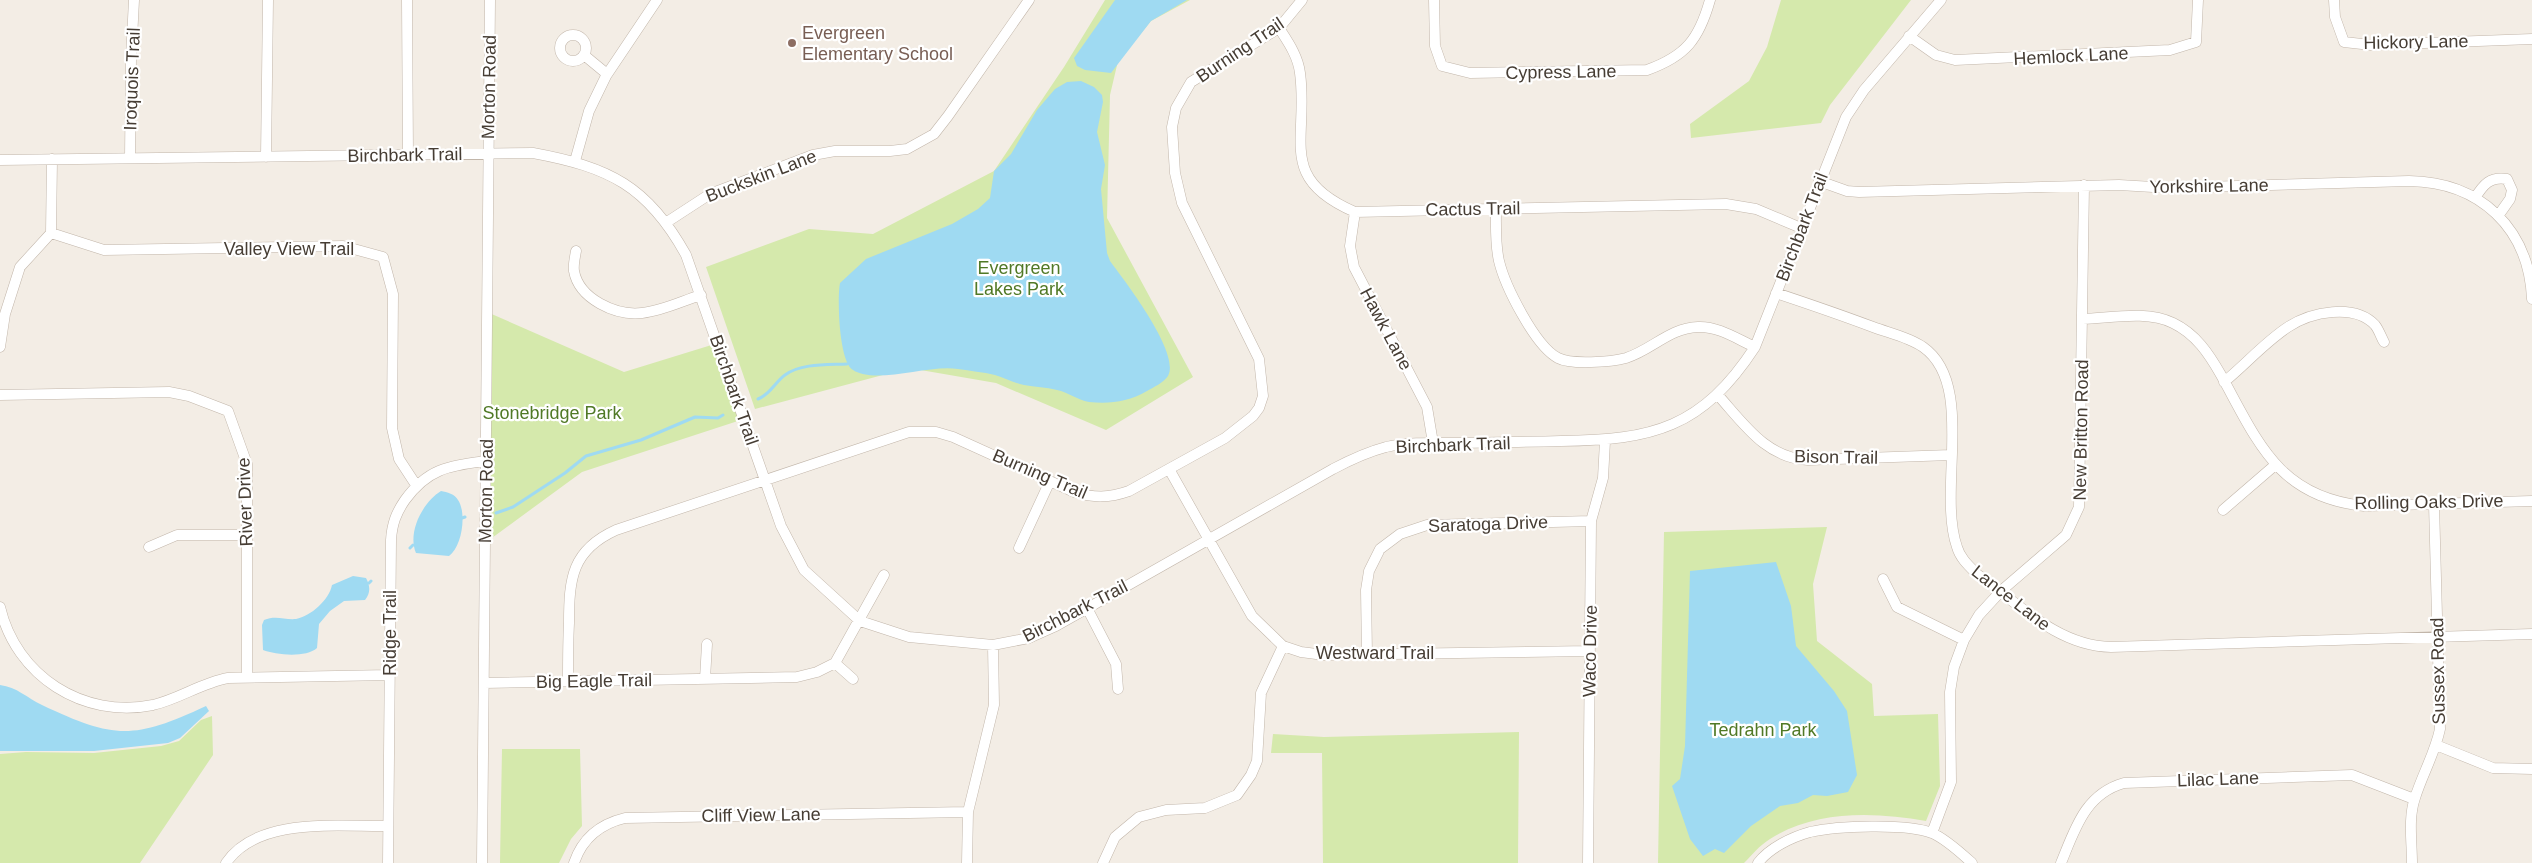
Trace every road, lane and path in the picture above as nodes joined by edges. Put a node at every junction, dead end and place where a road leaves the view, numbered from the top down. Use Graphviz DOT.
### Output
graph roads {
  1 [pos="134,0"];
  2 [pos="268,0"];
  3 [pos="407,0"];
  4 [pos="490,0"];
  5 [pos="657,0"];
  6 [pos="1029,0"];
  7 [pos="1302,0"];
  8 [pos="1434,0"];
  9 [pos="1710,0"];
  10 [pos="1941,0"];
  11 [pos="2198,0"];
  12 [pos="2334,0"];
  13 [pos="1279,28"];
  14 [pos="1909,36"];
  15 [pos="2532,39"];
  16 [pos="584,54"];
  17 [pos="607,74"];
  18 [pos="489,154"];
  19 [pos="408,155"];
  20 [pos="266,157"];
  21 [pos="130,158"];
  22 [pos="52,159"];
  23 [pos="0,160"];
  24 [pos="575,160"];
  25 [pos="1819,181"];
  26 [pos="2084,185"];
  27 [pos="2475,198"];
  28 [pos="1496,208"];
  29 [pos="1355,212"];
  30 [pos="2498,216"];
  31 [pos="667,222"];
  32 [pos="1801,228"];
  33 [pos="51,233"];
  34 [pos="576,251"];
  35 [pos="1776,292"];
  36 [pos="701,295"];
  37 [pos="2532,299"];
  38 [pos="2083,318"];
  39 [pos="2384,342"];
  40 [pos="0,347"];
  41 [pos="1755,347"];
  42 [pos="2224,382"];
  43 [pos="1717,394"];
  44 [pos="0,395"];
  45 [pos="1605,440"];
  46 [pos="1433,443"];
  47 [pos="1951,455"];
  48 [pos="486,461"];
  49 [pos="2274,466"];
  50 [pos="1169,469"];
  51 [pos="764,480"];
  52 [pos="1050,480"];
  53 [pos="416,485"];
  54 [pos="2532,501"];
  55 [pos="2434,504"];
  56 [pos="2222,510"];
  57 [pos="1591,521"];
  58 [pos="247,535"];
  59 [pos="1208,540"];
  60 [pos="149,547"];
  61 [pos="1019,548"];
  62 [pos="884,575"];
  63 [pos="1883,579"];
  64 [pos="2001,591"];
  65 [pos="0,607"];
  66 [pos="1087,608"];
  67 [pos="860,621"];
  68 [pos="2532,634"];
  69 [pos="2438,637"];
  70 [pos="1964,640"];
  71 [pos="707,644"];
  72 [pos="993,646"];
  73 [pos="1283,646"];
  74 [pos="1590,651"];
  75 [pos="1368,654"];
  76 [pos="835,663"];
  77 [pos="390,675"];
  78 [pos="247,677"];
  79 [pos="704,679"];
  80 [pos="853,679"];
  81 [pos="568,681"];
  82 [pos="484,683"];
  83 [pos="1118,689"];
  84 [pos="2436,745"];
  85 [pos="2532,769"];
  86 [pos="2414,799"];
  87 [pos="968,812"];
  88 [pos="388,826"];
  89 [pos="1932,833"];
  90 [pos="226,863"];
  91 [pos="388,863"];
  92 [pos="482,863"];
  93 [pos="574,863"];
  94 [pos="967,863"];
  95 [pos="1103,863"];
  96 [pos="1588,863"];
  97 [pos="1758,863"];
  98 [pos="1972,863"];
  99 [pos="2061,863"];
  100 [pos="2412,863"];
  1 -- 21 [label="street, Iroquois Trail"];
  2 -- 20 [label="street"];
  3 -- 19 [label="street"];
  4 -- 18 [label="street, Morton Road"];
  5 -- 17 [label="street"];
  6 -- 31 [label="street, Buckskin Lane"];
  7 -- 13 [label="street, Burning Trail"];
  8 -- 9 [label="street, Cypress Lane"];
  10 -- 14 [label="street, Birchbark Trail"];
  11 -- 14 [label="street, Hemlock Lane"];
  12 -- 15 [label="street, Hickory Lane"];
  13 -- 29 [label="street, Cactus Trail"];
  13 -- 50 [label="street, Burning Trail"];
  14 -- 25 [label="street, Birchbark Trail"];
  16 -- 17 [label="street"];
  17 -- 24 [label="street"];
  18 -- 19 [label="street, Birchbark Trail"];
  18 -- 24 [label="street, Birchbark Trail"];
  18 -- 48 [label="street, Morton Road"];
  19 -- 20 [label="street, Birchbark Trail"];
  20 -- 21 [label="street, Birchbark Trail"];
  21 -- 22 [label="street, Birchbark Trail"];
  22 -- 23 [label="street, Birchbark Trail"];
  22 -- 33 [label="street"];
  24 -- 31 [label="street, Birchbark Trail"];
  25 -- 26 [label="street, Yorkshire Lane"];
  25 -- 32 [label="street, Birchbark Trail"];
  26 -- 27 [label="street, Yorkshire Lane"];
  26 -- 38 [label="street, New Britton Road"];
  27 -- 30 [label="street, Yorkshire Lane"];
  27 -- 30 [label="street"];
  28 -- 29 [label="street, Cactus Trail"];
  28 -- 32 [label="street, Cactus Trail"];
  28 -- 41 [label="street"];
  29 -- 46 [label="street, Hawk Lane"];
  30 -- 37 [label="street, Yorkshire Lane"];
  31 -- 36 [label="street, Birchbark Trail"];
  32 -- 35 [label="street, Birchbark Trail"];
  33 -- 40 [label="street"];
  33 -- 53 [label="street, Valley View Trail"];
  34 -- 36 [label="street"];
  35 -- 41 [label="street, Birchbark Trail"];
  35 -- 47 [label="street, Lance Lane"];
  36 -- 51 [label="street, Birchbark Trail"];
  38 -- 42 [label="street, Rolling Oaks Drive"];
  38 -- 64 [label="street, New Britton Road"];
  39 -- 42 [label="street"];
  41 -- 43 [label="street, Birchbark Trail"];
  42 -- 49 [label="street, Rolling Oaks Drive"];
  43 -- 45 [label="street, Birchbark Trail"];
  43 -- 47 [label="street, Bison Trail"];
  44 -- 58 [label="street, River Drive"];
  45 -- 46 [label="street, Birchbark Trail"];
  45 -- 57 [label="street, Waco Drive"];
  46 -- 59 [label="street, Birchbark Trail"];
  47 -- 64 [label="street, Lance Lane"];
  48 -- 53 [label="street, Ridge Trail"];
  48 -- 82 [label="street, Morton Road"];
  49 -- 55 [label="street, Rolling Oaks Drive"];
  49 -- 56 [label="street"];
  50 -- 52 [label="street, Burning Trail"];
  50 -- 59 [label="street, Westward Trail"];
  51 -- 52 [label="street, Burning Trail"];
  51 -- 67 [label="street, Birchbark Trail"];
  51 -- 81 [label="street, Burning Trail"];
  52 -- 61 [label="street"];
  53 -- 77 [label="street, Ridge Trail"];
  54 -- 55 [label="street, Rolling Oaks Drive"];
  55 -- 69 [label="street, Sussex Road"];
  57 -- 74 [label="street, Waco Drive"];
  57 -- 75 [label="street, Saratoga Drive"];
  58 -- 60 [label="street"];
  58 -- 78 [label="street, River Drive"];
  59 -- 66 [label="street, Birchbark Trail"];
  59 -- 73 [label="street, Westward Trail"];
  62 -- 67 [label="street"];
  63 -- 70 [label="street"];
  64 -- 69 [label="street, Lance Lane"];
  64 -- 70 [label="street, New Britton Road"];
  65 -- 78 [label="street"];
  66 -- 72 [label="street, Birchbark Trail"];
  66 -- 83 [label="street"];
  67 -- 72 [label="street, Birchbark Trail"];
  67 -- 76 [label="street"];
  68 -- 69 [label="street, Lance Lane"];
  69 -- 84 [label="street, Sussex Road"];
  70 -- 89 [label="street, New Britton Road"];
  71 -- 79 [label="street"];
  72 -- 87 [label="street"];
  73 -- 75 [label="street, Westward Trail"];
  73 -- 95 [label="street"];
  74 -- 75 [label="street, Westward Trail"];
  74 -- 96 [label="street, Waco Drive"];
  76 -- 79 [label="street, Big Eagle Trail"];
  76 -- 80 [label="street"];
  77 -- 78 [label="street"];
  77 -- 88 [label="street, Ridge Trail"];
  79 -- 81 [label="street, Big Eagle Trail"];
  81 -- 82 [label="street, Big Eagle Trail"];
  82 -- 92 [label="street, Morton Road"];
  84 -- 85 [label="street"];
  84 -- 86 [label="street, Sussex Road"];
  86 -- 99 [label="street, Lilac Lane"];
  86 -- 100 [label="street, Sussex Road"];
  87 -- 93 [label="street, Cliff View Lane"];
  87 -- 94 [label="street"];
  88 -- 90 [label="street"];
  88 -- 91 [label="street, Ridge Trail"];
  89 -- 97 [label="street"];
  89 -- 98 [label="street"];
}
